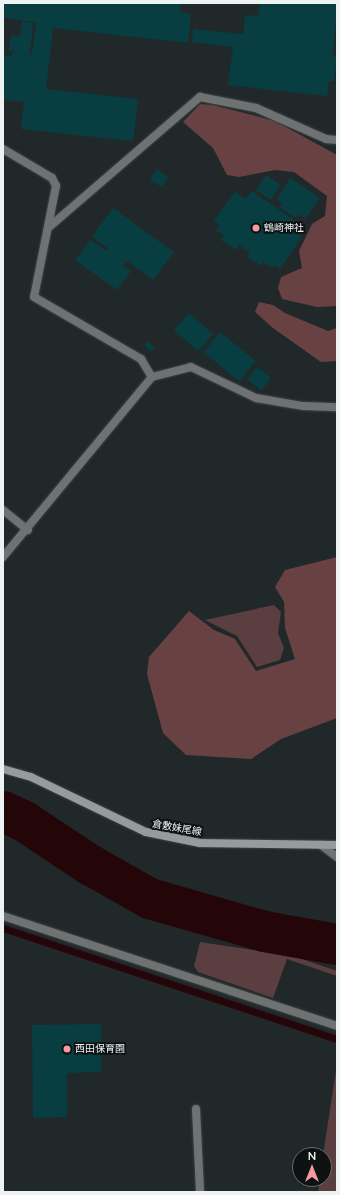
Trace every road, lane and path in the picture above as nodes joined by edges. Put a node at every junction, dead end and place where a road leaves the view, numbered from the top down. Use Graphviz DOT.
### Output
graph roads {
  1 [pos="337,140"];
  2 [pos="3,149"];
  3 [pos="48,228"];
  4 [pos="152,377"];
  5 [pos="337,407"];
  6 [pos="3,510"];
  7 [pos="28,530"];
  8 [pos="3,557"];
  9 [pos="3,769"];
  10 [pos="321,845"];
  11 [pos="337,845"];
  12 [pos="337,857"];
  13 [pos="3,916"];
  14 [pos="337,1026"];
  15 [pos="196,1109"];
  16 [pos="200,1192"];
  1 -- 3 [label="street"];
  2 -- 3 [label="street"];
  3 -- 4 [label="street"];
  4 -- 5 [label="street"];
  4 -- 7 [label="street"];
  6 -- 7 [label="street"];
  7 -- 8 [label="street"];
  9 -- 10 [label="main road, 倉敷妹尾線"];
  10 -- 11 [label="main road, 倉敷妹尾線"];
  10 -- 12 [label="street"];
  13 -- 14 [label="street"];
  15 -- 16 [label="street"];
}
